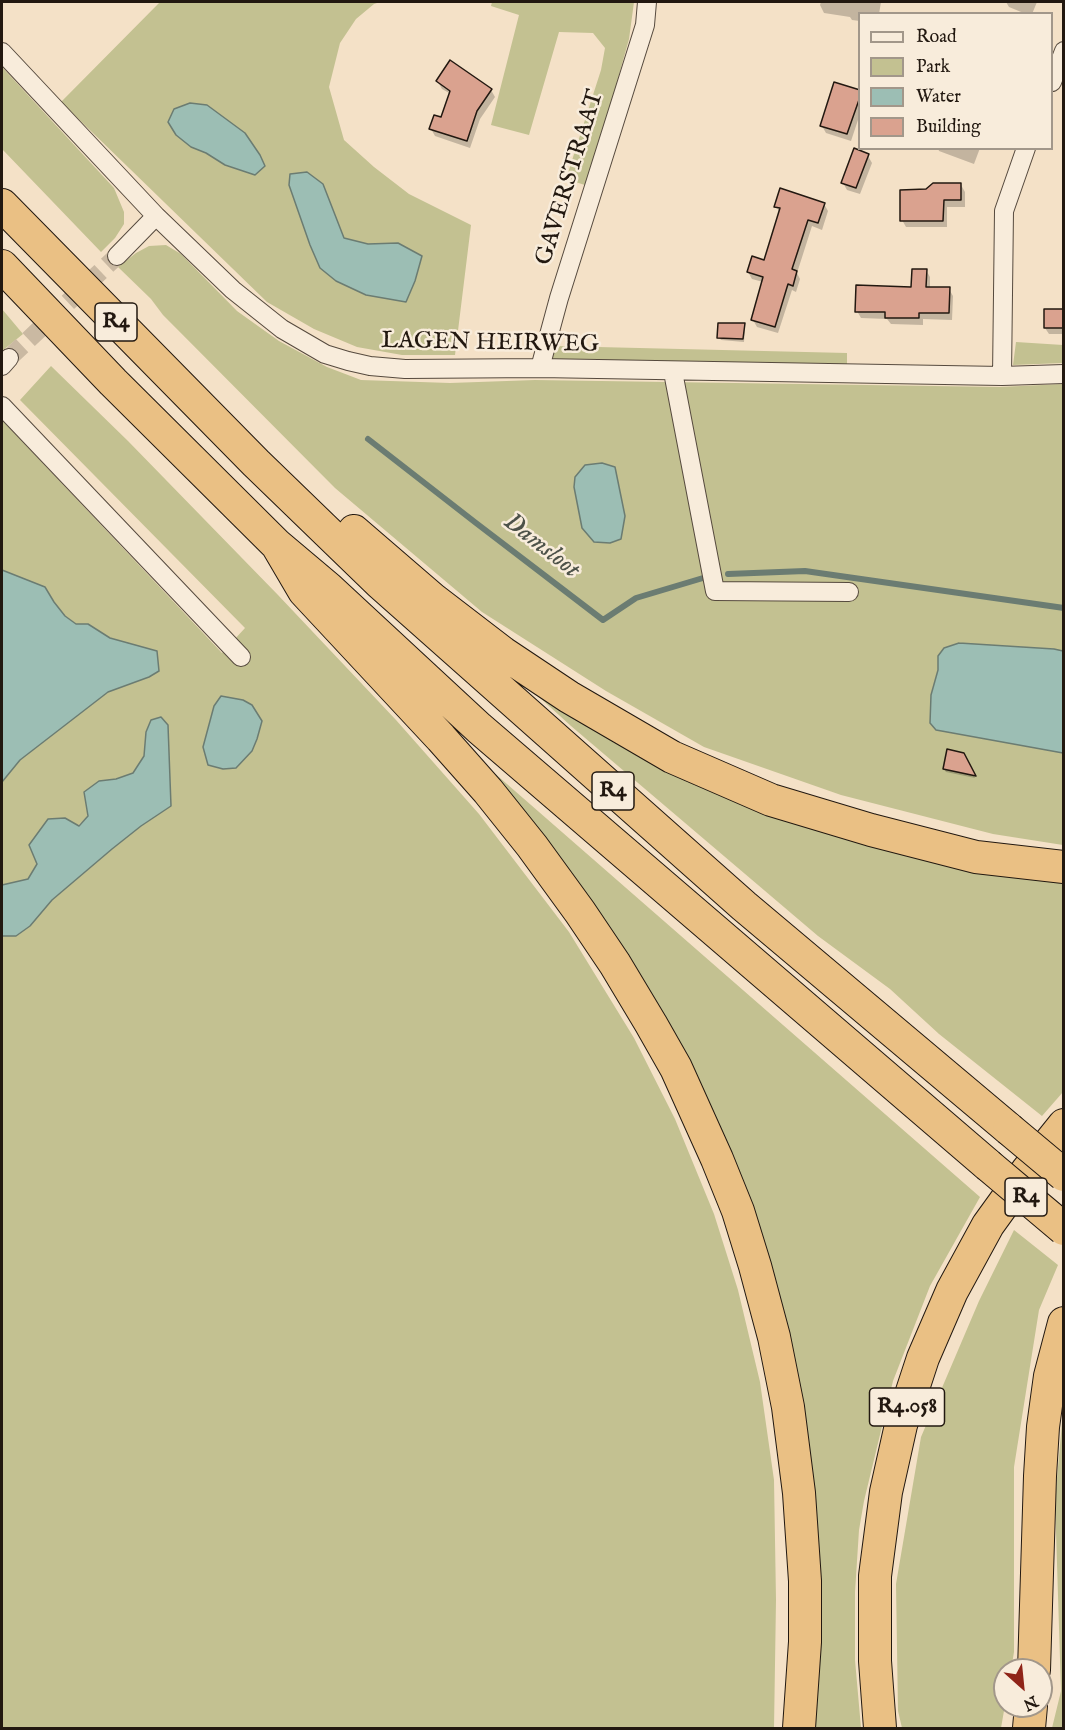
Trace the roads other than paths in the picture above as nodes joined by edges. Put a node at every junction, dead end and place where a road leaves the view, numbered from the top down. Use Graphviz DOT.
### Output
graph roads {
  1 [pos="647,2"];
  2 [pos="1064,51"];
  3 [pos="2,52"];
  4 [pos="1053,79"];
  5 [pos="1025,150"];
  6 [pos="2,205"];
  7 [pos="156,216"];
  8 [pos="117,256"];
  9 [pos="2,266"];
  10 [pos="540,368"];
  11 [pos="673,372"];
  12 [pos="1064,374"];
  13 [pos="1002,376"];
  14 [pos="2,406"];
  15 [pos="231,438"];
  16 [pos="277,545"];
  17 [pos="849,592"];
  18 [pos="241,657"];
  19 [pos="1064,867"];
  20 [pos="1064,1125"];
  21 [pos="1064,1175"];
  22 [pos="1064,1229"];
  23 [pos="1064,1323"];
  24 [pos="1034,1658"];
  25 [pos="799,1728"];
  26 [pos="880,1728"];
  1 -- 10 [label="street, GAVERSTRAAT"];
  2 -- 4 [label="street"];
  3 -- 7 [label="street, LAGEN HEIRWEG"];
  5 -- 13 [label="street"];
  6 -- 15 [label="highway, R4"];
  7 -- 8 [label="street"];
  7 -- 10 [label="street, LAGEN HEIRWEG"];
  9 -- 16 [label="highway, R4"];
  10 -- 11 [label="street, LAGEN HEIRWEG"];
  11 -- 13 [label="street, LAGEN HEIRWEG"];
  11 -- 17 [label="street"];
  12 -- 13 [label="street, LAGEN HEIRWEG"];
  14 -- 18 [label="street"];
  15 -- 19 [label="highway"];
  15 -- 21 [label="highway, R4, bridge"];
  16 -- 22 [label="highway, R4, bridge"];
  16 -- 25 [label="highway"];
  20 -- 26 [label="highway, R4.058"];
  23 -- 24 [label="highway"];
}
